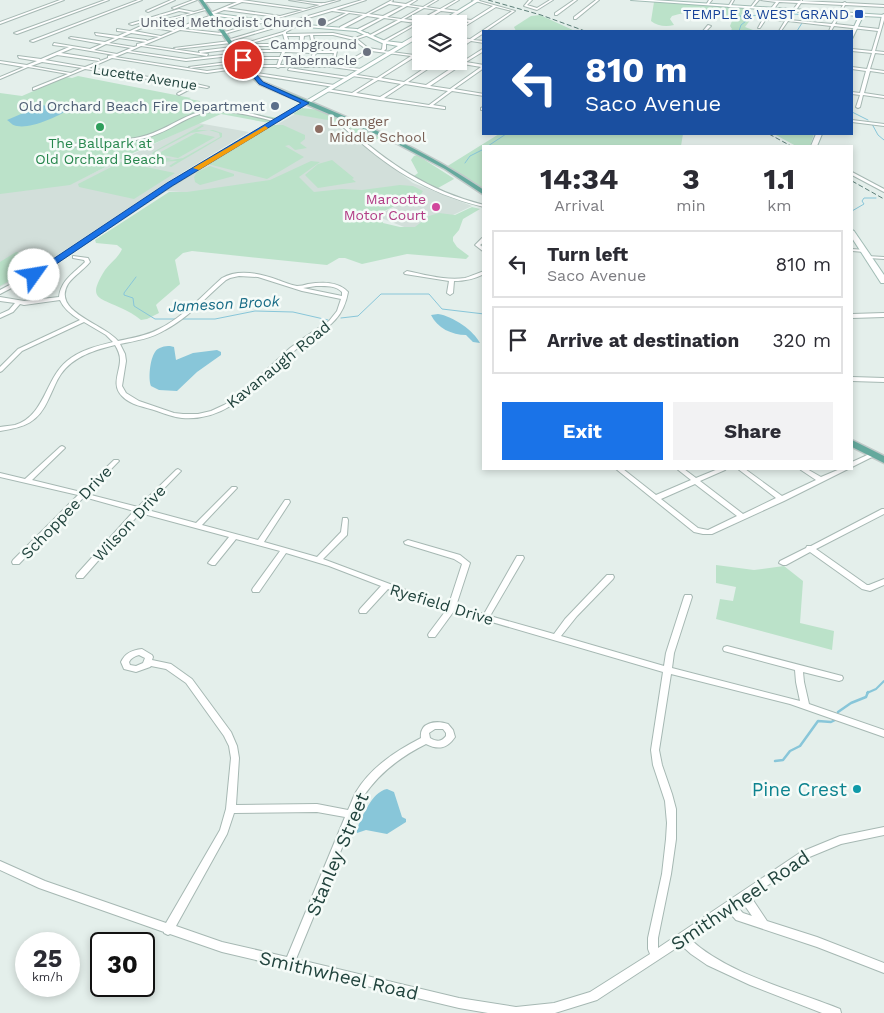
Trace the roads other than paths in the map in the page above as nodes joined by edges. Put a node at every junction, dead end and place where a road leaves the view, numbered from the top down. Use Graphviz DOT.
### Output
graph roads {
  1 [pos="63,0"];
  2 [pos="108,0"];
  3 [pos="142,0"];
  4 [pos="174,0"];
  5 [pos="199,0"];
  6 [pos="244,0"];
  7 [pos="283,0"];
  8 [pos="290,0"];
  9 [pos="339,0"];
  10 [pos="365,0"];
  11 [pos="395,0"];
  12 [pos="416,0"];
  13 [pos="437,0"];
  14 [pos="458,0"];
  15 [pos="476,0"];
  16 [pos="531,0"];
  17 [pos="552,0"];
  18 [pos="576,0"];
  19 [pos="598,0"];
  20 [pos="633,0"];
  21 [pos="645,0"];
  22 [pos="711,0"];
  23 [pos="733,0"];
  24 [pos="758,0"];
  25 [pos="762,0"];
  26 [pos="847,0"];
  27 [pos="865,0"];
  28 [pos="666,1"];
  29 [pos="779,1"];
  30 [pos="800,1"];
  31 [pos="304,2"];
  32 [pos="324,2"];
  33 [pos="687,2"];
  34 [pos="827,2"];
  35 [pos="261,3"];
  36 [pos="389,3"];
  37 [pos="707,4"];
  38 [pos="844,4"];
  39 [pos="273,5"];
  40 [pos="406,5"];
  41 [pos="863,5"];
  42 [pos="280,6"];
  43 [pos="496,6"];
  44 [pos="729,6"];
  45 [pos="292,7"];
  46 [pos="424,7"];
  47 [pos="751,7"];
  48 [pos="884,7"];
  49 [pos="338,8"];
  50 [pos="772,8"];
  51 [pos="224,9"];
  52 [pos="307,9"];
  53 [pos="168,10"];
  54 [pos="331,10"];
  55 [pos="441,10"];
  56 [pos="793,10"];
  57 [pos="147,11"];
  58 [pos="244,11"];
  59 [pos="458,12"];
  60 [pos="822,12"];
  61 [pos="192,13"];
  62 [pos="210,13"];
  63 [pos="348,13"];
  64 [pos="839,13"];
  65 [pos="264,14"];
  66 [pos="556,14"];
  67 [pos="366,15"];
  68 [pos="432,15"];
  69 [pos="453,15"];
  70 [pos="861,15"];
  71 [pos="884,16"];
  72 [pos="282,17"];
  73 [pos="384,17"];
  74 [pos="575,18"];
  75 [pos="765,18"];
  76 [pos="248,19"];
  77 [pos="54,20"];
  78 [pos="401,20"];
  79 [pos="467,20"];
  80 [pos="266,21"];
  81 [pos="412,21"];
  82 [pos="471,21"];
  83 [pos="787,21"];
  84 [pos="0,23"];
  85 [pos="813,23"];
  86 [pos="284,24"];
  87 [pos="467,24"];
  88 [pos="77,25"];
  89 [pos="296,25"];
  90 [pos="833,25"];
  91 [pos="144,26"];
  92 [pos="219,26"];
  93 [pos="412,26"];
  94 [pos="709,26"];
  95 [pos="320,27"];
  96 [pos="759,27"];
  97 [pos="157,28"];
  98 [pos="178,28"];
  99 [pos="340,28"];
  100 [pos="811,28"];
  101 [pos="856,28"];
  102 [pos="118,30"];
  103 [pos="173,30"];
  104 [pos="359,30"];
  105 [pos="485,30"];
  106 [pos="705,30"];
  107 [pos="781,30"];
  108 [pos="830,30"];
  109 [pos="880,30"];
  110 [pos="335,31"];
  111 [pos="131,32"];
  112 [pos="482,32"];
  113 [pos="16,33"];
  114 [pos="224,33"];
  115 [pos="96,34"];
  116 [pos="311,34"];
  117 [pos="301,35"];
  118 [pos="370,35"];
  119 [pos="160,36"];
  120 [pos="853,36"];
  121 [pos="118,37"];
  122 [pos="71,38"];
  123 [pos="265,38"];
  124 [pos="357,38"];
  125 [pos="412,40"];
  126 [pos="467,40"];
  127 [pos="470,40"];
  128 [pos="32,41"];
  129 [pos="146,41"];
  130 [pos="254,41"];
  131 [pos="384,42"];
  132 [pos="467,42"];
  133 [pos="482,42"];
  134 [pos="105,43"];
  135 [pos="54,44"];
  136 [pos="243,44"];
  137 [pos="138,45"];
  138 [pos="403,45"];
  139 [pos="73,47"];
  140 [pos="132,47"];
  141 [pos="166,49"];
  142 [pos="284,49"];
  143 [pos="90,50"];
  144 [pos="370,50"];
  145 [pos="482,50"];
  146 [pos="853,50"];
  147 [pos="124,51"];
  148 [pos="382,51"];
  149 [pos="300,52"];
  150 [pos="315,52"];
  151 [pos="326,52"];
  152 [pos="390,52"];
  153 [pos="874,52"];
  154 [pos="191,53"];
  155 [pos="884,53"];
  156 [pos="57,54"];
  157 [pos="116,54"];
  158 [pos="238,54"];
  159 [pos="412,56"];
  160 [pos="18,57"];
  161 [pos="108,57"];
  162 [pos="216,57"];
  163 [pos="412,58"];
  164 [pos="467,59"];
  165 [pos="43,60"];
  166 [pos="100,60"];
  167 [pos="0,62"];
  168 [pos="467,64"];
  169 [pos="28,66"];
  170 [pos="309,66"];
  171 [pos="320,66"];
  172 [pos="332,66"];
  173 [pos="482,66"];
  174 [pos="84,67"];
  175 [pos="341,67"];
  176 [pos="482,67"];
  177 [pos="180,68"];
  178 [pos="853,68"];
  179 [pos="361,70"];
  180 [pos="424,70"];
  181 [pos="451,70"];
  182 [pos="868,70"];
  183 [pos="309,72"];
  184 [pos="884,72"];
  185 [pos="70,73"];
  186 [pos="251,73"];
  187 [pos="327,75"];
  188 [pos="350,76"];
  189 [pos="0,78"];
  190 [pos="379,79"];
  191 [pos="405,83"];
  192 [pos="196,85"];
  193 [pos="334,86"];
  194 [pos="427,86"];
  195 [pos="207,87"];
  196 [pos="34,89"];
  197 [pos="327,90"];
  198 [pos="449,90"];
  199 [pos="853,93"];
  200 [pos="179,94"];
  201 [pos="353,94"];
  202 [pos="861,94"];
  203 [pos="482,95"];
  204 [pos="884,97"];
  205 [pos="380,99"];
  206 [pos="306,103"];
  207 [pos="428,106"];
  208 [pos="858,106"];
  209 [pos="444,108"];
  210 [pos="352,120"];
  211 [pos="277,121"];
  212 [pos="853,121"];
  213 [pos="884,125"];
  214 [pos="61,146"];
  215 [pos="853,174"];
  216 [pos="884,191"];
  217 [pos="482,192"];
  218 [pos="482,205"];
  219 [pos="853,233"];
  220 [pos="482,241"];
  221 [pos="482,249"];
  222 [pos="853,250"];
  223 [pos="867,254"];
  224 [pos="75,257"];
  225 [pos="884,258"];
  226 [pos="407,273"];
  227 [pos="482,273"];
  228 [pos="882,274"];
  229 [pos="452,279"];
  230 [pos="884,281"];
  231 [pos="297,288"];
  232 [pos="450,292"];
  233 [pos="0,293"];
  234 [pos="62,298"];
  235 [pos="344,298"];
  236 [pos="0,299"];
  237 [pos="7,300"];
  238 [pos="18,303"];
  239 [pos="884,315"];
  240 [pos="0,316"];
  241 [pos="853,316"];
  242 [pos="86,320"];
  243 [pos="118,344"];
  244 [pos="0,370"];
  245 [pos="853,379"];
  246 [pos="884,380"];
  247 [pos="0,429"];
  248 [pos="853,444"];
  249 [pos="62,448"];
  250 [pos="879,457"];
  251 [pos="116,461"];
  252 [pos="853,465"];
  253 [pos="620,470"];
  254 [pos="681,470"];
  255 [pos="721,470"];
  256 [pos="742,470"];
  257 [pos="805,470"];
  258 [pos="843,470"];
  259 [pos="178,471"];
  260 [pos="0,475"];
  261 [pos="28,480"];
  262 [pos="821,480"];
  263 [pos="696,481"];
  264 [pos="234,488"];
  265 [pos="83,495"];
  266 [pos="656,498"];
  267 [pos="782,499"];
  268 [pos="287,502"];
  269 [pos="139,510"];
  270 [pos="884,510"];
  271 [pos="744,517"];
  272 [pos="345,520"];
  273 [pos="198,526"];
  274 [pos="234,536"];
  275 [pos="408,542"];
  276 [pos="260,543"];
  277 [pos="810,548"];
  278 [pos="284,550"];
  279 [pos="520,558"];
  280 [pos="318,560"];
  281 [pos="16,562"];
  282 [pos="212,562"];
  283 [pos="783,563"];
  284 [pos="80,576"];
  285 [pos="610,577"];
  286 [pos="884,582"];
  287 [pos="386,586"];
  288 [pos="256,590"];
  289 [pos="688,597"];
  290 [pos="452,608"];
  291 [pos="363,611"];
  292 [pos="486,618"];
  293 [pos="432,635"];
  294 [pos="556,638"];
  295 [pos="727,649"];
  296 [pos="148,662"];
  297 [pos="799,669"];
  298 [pos="668,670"];
  299 [pos="839,678"];
  300 [pos="806,705"];
  301 [pos="884,734"];
  302 [pos="426,740"];
  303 [pos="231,809"];
  304 [pos="351,814"];
  305 [pos="884,831"];
  306 [pos="0,865"];
  307 [pos="744,896"];
  308 [pos="729,906"];
  309 [pos="764,923"];
  310 [pos="168,930"];
  311 [pos="682,939"];
  312 [pos="657,956"];
  313 [pos="289,964"];
  314 [pos="884,968"];
  315 [pos="836,1013"];
  1 -- 84 [label="street"];
  2 -- 77 [label="street"];
  3 -- 88 [label="street"];
  4 -- 57 [label="street"];
  5 -- 6 [label="street"];
  5 -- 53 [label="street"];
  5 -- 62 [label="main road"];
  6 -- 35 [label="street"];
  6 -- 51 [label="street"];
  7 -- 39 [label="street"];
  8 -- 31 [label="street"];
  9 -- 32 [label="street"];
  10 -- 49 [label="street"];
  11 -- 36 [label="street"];
  12 -- 40 [label="street"];
  13 -- 46 [label="street"];
  14 -- 55 [label="street"];
  15 -- 43 [label="street"];
  15 -- 59 [label="street"];
  16 -- 17 [label="street"];
  18 -- 66 [label="street"];
  19 -- 74 [label="street"];
  20 -- 21 [label="street"];
  21 -- 28 [label="street"];
  22 -- 37 [label="street"];
  23 -- 44 [label="street"];
  24 -- 47 [label="street"];
  25 -- 29 [label="street"];
  26 -- 38 [label="street"];
  27 -- 41 [label="street"];
  28 -- 33 [label="street"];
  29 -- 30 [label="street"];
  29 -- 50 [label="street"];
  30 -- 34 [label="street"];
  30 -- 56 [label="street"];
  31 -- 32 [label="street"];
  31 -- 45 [label="street"];
  32 -- 49 [label="street"];
  32 -- 52 [label="street"];
  33 -- 37 [label="street"];
  34 -- 38 [label="street"];
  34 -- 60 [label="street"];
  35 -- 39 [label="street"];
  35 -- 58 [label="street"];
  36 -- 40 [label="street"];
  36 -- 67 [label="street"];
  37 -- 44 [label="street"];
  38 -- 41 [label="street"];
  38 -- 64 [label="street"];
  39 -- 42 [label="street"];
  40 -- 46 [label="street"];
  40 -- 73 [label="street"];
  41 -- 48 [label="street"];
  41 -- 70 [label="street"];
  42 -- 45 [label="street"];
  42 -- 65 [label="street"];
  43 -- 82 [label="street"];
  43 -- 105 [label="street"];
  44 -- 47 [label="street"];
  45 -- 52 [label="street"];
  46 -- 55 [label="street"];
  46 -- 78 [label="street"];
  47 -- 50 [label="street"];
  49 -- 54 [label="street"];
  50 -- 56 [label="street"];
  50 -- 75 [label="street"];
  51 -- 58 [label="street"];
  51 -- 62 [label="street"];
  52 -- 72 [label="street"];
  54 -- 63 [label="street"];
  54 -- 86 [label="street"];
  55 -- 59 [label="street"];
  55 -- 68 [label="street"];
  56 -- 60 [label="street"];
  56 -- 83 [label="street"];
  58 -- 65 [label="street"];
  59 -- 69 [label="street"];
  60 -- 64 [label="street"];
  61 -- 62 [label="street"];
  61 -- 91 [label="street"];
  61 -- 91 [label="street"];
  61 -- 97 [label="street"];
  62 -- 76 [label="street"];
  62 -- 92 [label="main road"];
  62 -- 98 [label="street"];
  63 -- 67 [label="street"];
  63 -- 95 [label="street"];
  64 -- 70 [label="street"];
  64 -- 90 [label="street"];
  65 -- 72 [label="street"];
  67 -- 73 [label="street"];
  67 -- 99 [label="street"];
  70 -- 71 [label="street"];
  70 -- 101 [label="street"];
  71 -- 109 [label="street"];
  72 -- 80 [label="street"];
  73 -- 78 [label="street"];
  73 -- 104 [label="street"];
  75 -- 83 [label="street"];
  75 -- 96 [label="street"];
  76 -- 80 [label="street"];
  76 -- 92 [label="street"];
  77 -- 88 [label="street"];
  77 -- 113 [label="street"];
  78 -- 81 [label="street"];
  78 -- 118 [label="street"];
  79 -- 82 [label="street"];
  80 -- 86 [label="street"];
  80 -- 114 [label="street"];
  82 -- 87 [label="street"];
  83 -- 85 [label="street"];
  83 -- 107 [label="street"];
  85 -- 90 [label="street"];
  85 -- 100 [label="street"];
  86 -- 89 [label="street"];
  86 -- 158 [label="street"];
  88 -- 128 [label="street"];
  89 -- 95 [label="street"];
  89 -- 142 [label="street"];
  90 -- 101 [label="street"];
  90 -- 108 [label="street"];
  91 -- 97 [label="street"];
  91 -- 111 [label="street"];
  92 -- 114 [label="main road"];
  93 -- 131 [label="street"];
  94 -- 106 [label="street"];
  95 -- 99 [label="street"];
  97 -- 103 [label="street"];
  98 -- 103 [label="street"];
  98 -- 114 [label="street"];
  99 -- 104 [label="street"];
  101 -- 109 [label="street"];
  101 -- 120 [label="street"];
  102 -- 111 [label="street"];
  103 -- 119 [label="street"];
  104 -- 118 [label="street"];
  109 -- 153 [label="street"];
  110 -- 124 [label="street"];
  111 -- 119 [label="street"];
  111 -- 121 [label="street"];
  112 -- 127 [label="street"];
  114 -- 158 [label="main road"];
  115 -- 121 [label="street"];
  116 -- 117 [label="street"];
  116 -- 124 [label="street"];
  116 -- 150 [label="street"];
  117 -- 142 [label="street"];
  117 -- 149 [label="street"];
  118 -- 124 [label="street"];
  118 -- 131 [label="street"];
  119 -- 129 [label="street"];
  121 -- 129 [label="street"];
  121 -- 134 [label="street"];
  122 -- 134 [label="street"];
  123 -- 130 [label="street"];
  123 -- 142 [label="street"];
  123 -- 142 [label="street"];
  124 -- 144 [label="street"];
  125 -- 138 [label="street"];
  126 -- 127 [label="street"];
  127 -- 132 [label="street"];
  127 -- 133 [label="street"];
  129 -- 137 [label="street"];
  130 -- 136 [label="street"];
  130 -- 142 [label="street"];
  131 -- 138 [label="street"];
  131 -- 148 [label="street"];
  134 -- 140 [label="street"];
  134 -- 143 [label="street"];
  135 -- 139 [label="street"];
  136 -- 142 [label="street"];
  136 -- 158 [label="street"];
  137 -- 140 [label="street"];
  137 -- 141 [label="street"];
  138 -- 152 [label="street"];
  139 -- 143 [label="street"];
  139 -- 156 [label="street"];
  140 -- 147 [label="street"];
  141 -- 154 [label="street"];
  141 -- 158 [label="street"];
  142 -- 149 [label="street"];
  142 -- 158 [label="street"];
  142 -- 158 [label="street"];
  142 -- 158 [label="street"];
  142 -- 158 [label="street"];
  142 -- 170 [label="street"];
  142 -- 183 [label="street"];
  143 -- 157 [label="street"];
  144 -- 148 [label="street"];
  144 -- 175 [label="street"];
  145 -- 164 [label="street"];
  146 -- 153 [label="street"];
  147 -- 157 [label="street"];
  147 -- 162 [label="street"];
  148 -- 152 [label="street"];
  149 -- 150 [label="street"];
  150 -- 151 [label="street"];
  150 -- 170 [label="street"];
  151 -- 171 [label="street"];
  151 -- 172 [label="street"];
  152 -- 159 [label="street"];
  152 -- 179 [label="street"];
  153 -- 155 [label="street"];
  153 -- 182 [label="street"];
  154 -- 158 [label="street"];
  154 -- 162 [label="street"];
  156 -- 165 [label="street"];
  156 -- 166 [label="street"];
  157 -- 161 [label="street"];
  158 -- 162 [label="street"];
  158 -- 177 [label="street"];
  158 -- 177 [label="street"];
  158 -- 186 [label="main road"];
  160 -- 165 [label="street, Lucette Avenue"];
  161 -- 166 [label="street"];
  161 -- 177 [label="street"];
  163 -- 190 [label="street"];
  165 -- 169 [label="street"];
  165 -- 174 [label="street, Lucette Avenue"];
  166 -- 174 [label="street"];
  167 -- 169 [label="street"];
  168 -- 173 [label="street"];
  169 -- 185 [label="street"];
  169 -- 189 [label="street"];
  170 -- 171 [label="street"];
  171 -- 172 [label="street"];
  171 -- 183 [label="street"];
  172 -- 175 [label="street"];
  174 -- 185 [label="street"];
  174 -- 192 [label="street, Lucette Avenue"];
  175 -- 179 [label="street"];
  175 -- 187 [label="street"];
  176 -- 198 [label="street"];
  178 -- 182 [label="street"];
  179 -- 188 [label="street"];
  180 -- 191 [label="street"];
  181 -- 194 [label="street"];
  182 -- 184 [label="street"];
  182 -- 202 [label="street"];
  183 -- 187 [label="street"];
  185 -- 196 [label="street"];
  186 -- 193 [label="street"];
  186 -- 206 [label="main road"];
  187 -- 188 [label="street"];
  188 -- 190 [label="street"];
  188 -- 193 [label="street"];
  190 -- 191 [label="street"];
  190 -- 201 [label="street"];
  191 -- 194 [label="street"];
  191 -- 205 [label="street"];
  192 -- 195 [label="street, Lucette Avenue"];
  192 -- 200 [label="street"];
  193 -- 197 [label="street"];
  194 -- 198 [label="street"];
  197 -- 201 [label="street"];
  197 -- 206 [label="street"];
  198 -- 203 [label="street"];
  198 -- 207 [label="street"];
  199 -- 202 [label="street"];
  201 -- 205 [label="street"];
  202 -- 204 [label="street"];
  202 -- 208 [label="street"];
  205 -- 207 [label="street"];
  206 -- 210 [label="main road"];
  206 -- 211 [label="street"];
  207 -- 209 [label="street"];
  210 -- 217 [label="main road"];
  210 -- 218 [label="street"];
  211 -- 214 [label="street"];
  211 -- 233 [label="street"];
  212 -- 213 [label="street"];
  215 -- 216 [label="street"];
  219 -- 223 [label="street"];
  220 -- 221 [label="street"];
  222 -- 223 [label="street"];
  223 -- 225 [label="street"];
  223 -- 228 [label="street"];
  224 -- 234 [label="street"];
  226 -- 229 [label="street"];
  227 -- 229 [label="street"];
  228 -- 230 [label="street"];
  229 -- 232 [label="street"];
  231 -- 235 [label="street"];
  231 -- 235 [label="street"];
  231 -- 243 [label="street"];
  233 -- 237 [label="street"];
  234 -- 238 [label="street"];
  234 -- 242 [label="street"];
  235 -- 243 [label="street, Kavanaugh Road"];
  236 -- 237 [label="street"];
  237 -- 238 [label="street"];
  238 -- 240 [label="street"];
  239 -- 241 [label="street"];
  242 -- 243 [label="street"];
  242 -- 244 [label="street"];
  243 -- 247 [label="street"];
  245 -- 246 [label="street"];
  248 -- 250 [label="main road"];
  249 -- 261 [label="street"];
  250 -- 252 [label="street"];
  251 -- 265 [label="street, Schoppee Drive"];
  253 -- 266 [label="street"];
  254 -- 263 [label="street"];
  255 -- 263 [label="street"];
  256 -- 267 [label="street"];
  257 -- 262 [label="street"];
  258 -- 262 [label="street"];
  259 -- 269 [label="street, Wilson Drive"];
  260 -- 261 [label="street, Ryefield Drive"];
  261 -- 265 [label="street, Ryefield Drive"];
  262 -- 267 [label="street"];
  263 -- 266 [label="street"];
  263 -- 271 [label="street"];
  264 -- 273 [label="street"];
  265 -- 269 [label="street, Ryefield Drive"];
  265 -- 281 [label="street, Schoppee Drive"];
  266 -- 271 [label="street"];
  267 -- 271 [label="street"];
  268 -- 276 [label="street"];
  269 -- 273 [label="street, Ryefield Drive"];
  269 -- 284 [label="street, Wilson Drive"];
  270 -- 277 [label="street"];
  272 -- 280 [label="street"];
  273 -- 274 [label="street, Ryefield Drive"];
  274 -- 276 [label="street, Ryefield Drive"];
  274 -- 282 [label="street"];
  275 -- 290 [label="street"];
  276 -- 278 [label="street, Ryefield Drive"];
  277 -- 283 [label="street"];
  277 -- 286 [label="street"];
  278 -- 280 [label="street, Ryefield Drive"];
  278 -- 288 [label="street"];
  279 -- 292 [label="street"];
  280 -- 287 [label="street, Ryefield Drive"];
  285 -- 294 [label="street"];
  287 -- 290 [label="street, Ryefield Drive"];
  287 -- 291 [label="street"];
  289 -- 298 [label="street"];
  290 -- 292 [label="street, Ryefield Drive"];
  290 -- 293 [label="street"];
  292 -- 294 [label="street, Ryefield Drive"];
  294 -- 298 [label="street, Ryefield Drive"];
  295 -- 297 [label="street"];
  296 -- 303 [label="street"];
  297 -- 299 [label="street"];
  297 -- 300 [label="street"];
  298 -- 300 [label="street, Ryefield Drive"];
  298 -- 312 [label="street"];
  300 -- 301 [label="street, Ryefield Drive"];
  302 -- 304 [label="street, Stanley Street"];
  303 -- 304 [label="street"];
  303 -- 310 [label="street"];
  304 -- 313 [label="street, Stanley Street"];
  305 -- 307 [label="street, Smithwheel Road"];
  306 -- 310 [label="street, Smithwheel Road"];
  307 -- 308 [label="street, Smithwheel Road"];
  307 -- 309 [label="street"];
  308 -- 309 [label="street"];
  308 -- 311 [label="street, Smithwheel Road"];
  309 -- 314 [label="street"];
  310 -- 313 [label="street, Smithwheel Road"];
  311 -- 312 [label="street, Smithwheel Road"];
  311 -- 315 [label="street"];
  312 -- 313 [label="street, Smithwheel Road"];
}
